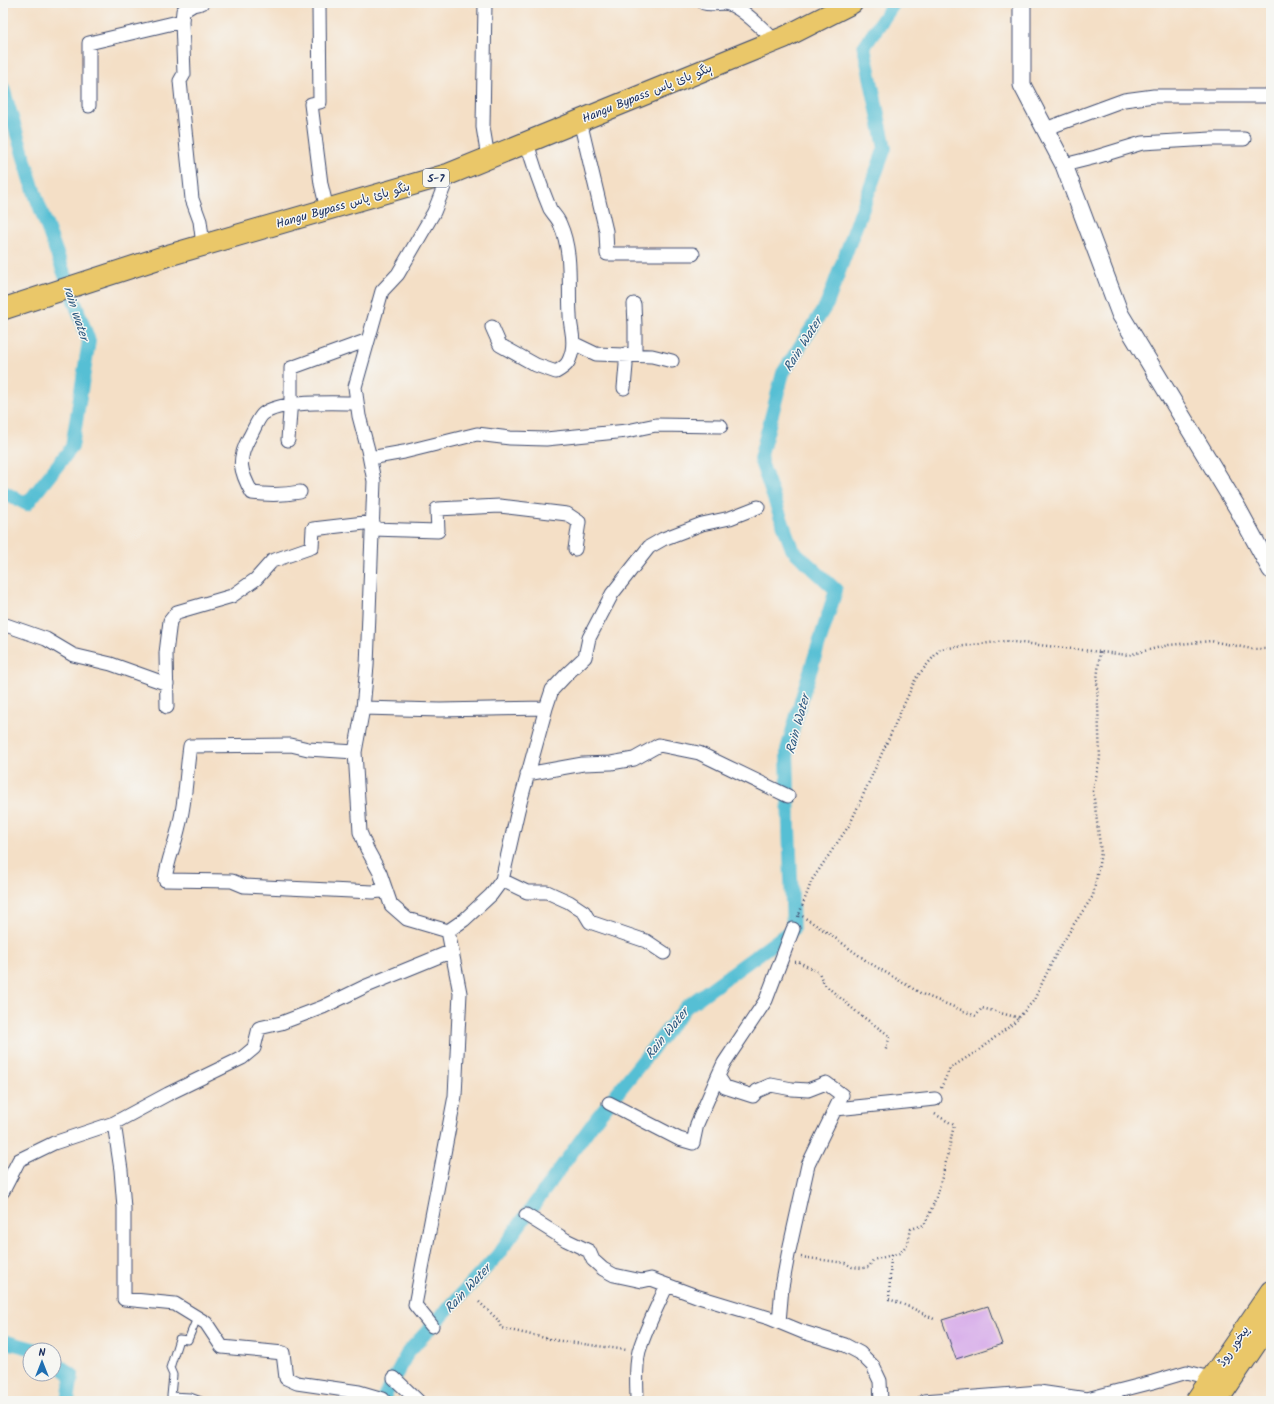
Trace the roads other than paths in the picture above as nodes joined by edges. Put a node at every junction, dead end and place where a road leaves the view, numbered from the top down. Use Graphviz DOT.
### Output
graph roads {
  1 [pos="202,3"];
  2 [pos="485,3"];
  3 [pos="704,3"];
  4 [pos="852,3"];
  5 [pos="1022,3"];
  6 [pos="319,6"];
  7 [pos="182,21"];
  8 [pos="774,41"];
  9 [pos="1271,96"];
  10 [pos="89,106"];
  11 [pos="580,121"];
  12 [pos="1045,129"];
  13 [pos="1244,139"];
  14 [pos="527,142"];
  15 [pos="488,158"];
  16 [pos="1064,164"];
  17 [pos="449,174"];
  18 [pos="327,209"];
  19 [pos="203,246"];
  20 [pos="693,254"];
  21 [pos="634,304"];
  22 [pos="3,310"];
  23 [pos="492,327"];
  24 [pos="368,340"];
  25 [pos="573,343"];
  26 [pos="630,354"];
  27 [pos="672,361"];
  28 [pos="624,388"];
  29 [pos="357,403"];
  30 [pos="290,406"];
  31 [pos="721,426"];
  32 [pos="288,440"];
  33 [pos="370,458"];
  34 [pos="300,492"];
  35 [pos="758,507"];
  36 [pos="372,526"];
  37 [pos="575,549"];
  38 [pos="1271,570"];
  39 [pos="3,624"];
  40 [pos="167,684"];
  41 [pos="167,707"];
  42 [pos="363,708"];
  43 [pos="546,708"];
  44 [pos="355,752"];
  45 [pos="527,774"];
  46 [pos="788,796"];
  47 [pos="502,880"];
  48 [pos="386,890"];
  49 [pos="793,929"];
  50 [pos="448,931"];
  51 [pos="452,951"];
  52 [pos="664,954"];
  53 [pos="718,1076"];
  54 [pos="935,1099"];
  55 [pos="609,1103"];
  56 [pos="836,1109"];
  57 [pos="114,1124"];
  58 [pos="3,1191"];
  59 [pos="526,1215"];
  60 [pos="667,1285"];
  61 [pos="1271,1291"];
  62 [pos="197,1318"];
  63 [pos="1271,1321"];
  64 [pos="779,1322"];
  65 [pos="432,1326"];
  66 [pos="394,1378"];
  67 [pos="1219,1389"];
  68 [pos="383,1399"];
  69 [pos="201,1401"];
  70 [pos="418,1401"];
  71 [pos="637,1401"];
  72 [pos="881,1401"];
  73 [pos="924,1401"];
  74 [pos="1196,1401"];
  1 -- 7 [label="street"];
  2 -- 15 [label="street"];
  3 -- 8 [label="street"];
  4 -- 8 [label="main road, Hangu Bypass ہنگو بائ پاس / S-7"];
  5 -- 12 [label="street"];
  6 -- 18 [label="street"];
  7 -- 10 [label="street"];
  7 -- 19 [label="street"];
  8 -- 11 [label="main road, Hangu Bypass ہنگو بائ پاس / S-7"];
  9 -- 12 [label="street"];
  11 -- 14 [label="main road, Hangu Bypass ہنگو بائ پاس / S-7"];
  11 -- 20 [label="street"];
  12 -- 16 [label="street"];
  13 -- 16 [label="street"];
  14 -- 15 [label="main road, Hangu Bypass ہنگو بائ پاس / S-7"];
  14 -- 25 [label="street"];
  15 -- 17 [label="main road, Hangu Bypass ہنگو بائ پاس / S-7"];
  16 -- 38 [label="street"];
  17 -- 18 [label="main road, Hangu Bypass ہنگو بائ پاس / S-7"];
  17 -- 24 [label="street"];
  18 -- 19 [label="main road, Hangu Bypass ہنگو بائ پاس / S-7"];
  19 -- 22 [label="main road, Hangu Bypass ہنگو بائ پاس / S-7"];
  21 -- 26 [label="street"];
  23 -- 25 [label="street"];
  24 -- 29 [label="street"];
  24 -- 30 [label="street"];
  25 -- 26 [label="street"];
  26 -- 27 [label="street"];
  26 -- 28 [label="street"];
  29 -- 30 [label="street"];
  29 -- 33 [label="street"];
  30 -- 32 [label="street"];
  30 -- 34 [label="street"];
  31 -- 33 [label="street"];
  33 -- 36 [label="street"];
  35 -- 43 [label="street"];
  36 -- 37 [label="street"];
  36 -- 40 [label="street"];
  36 -- 42 [label="street"];
  39 -- 40 [label="street"];
  40 -- 41 [label="street"];
  42 -- 43 [label="street"];
  42 -- 44 [label="street"];
  43 -- 45 [label="street"];
  44 -- 48 [label="street"];
  44 -- 48 [label="street"];
  45 -- 46 [label="street"];
  45 -- 47 [label="street"];
  47 -- 50 [label="street"];
  47 -- 52 [label="street"];
  48 -- 50 [label="street"];
  49 -- 53 [label="street"];
  50 -- 51 [label="street"];
  51 -- 57 [label="street"];
  51 -- 65 [label="street"];
  53 -- 55 [label="street"];
  53 -- 56 [label="street"];
  54 -- 56 [label="street"];
  56 -- 64 [label="street"];
  57 -- 58 [label="street"];
  57 -- 62 [label="street"];
  59 -- 60 [label="street"];
  60 -- 64 [label="street"];
  60 -- 71 [label="street"];
  61 -- 67 [label="main road, پیخور روڈ"];
  62 -- 68 [label="street"];
  62 -- 69 [label="lane"];
  63 -- 67 [label="main road, پیخور روڈ"];
  64 -- 72 [label="street"];
  66 -- 70 [label="street"];
  67 -- 73 [label="street"];
  67 -- 74 [label="main road, پیخور روڈ"];
}
